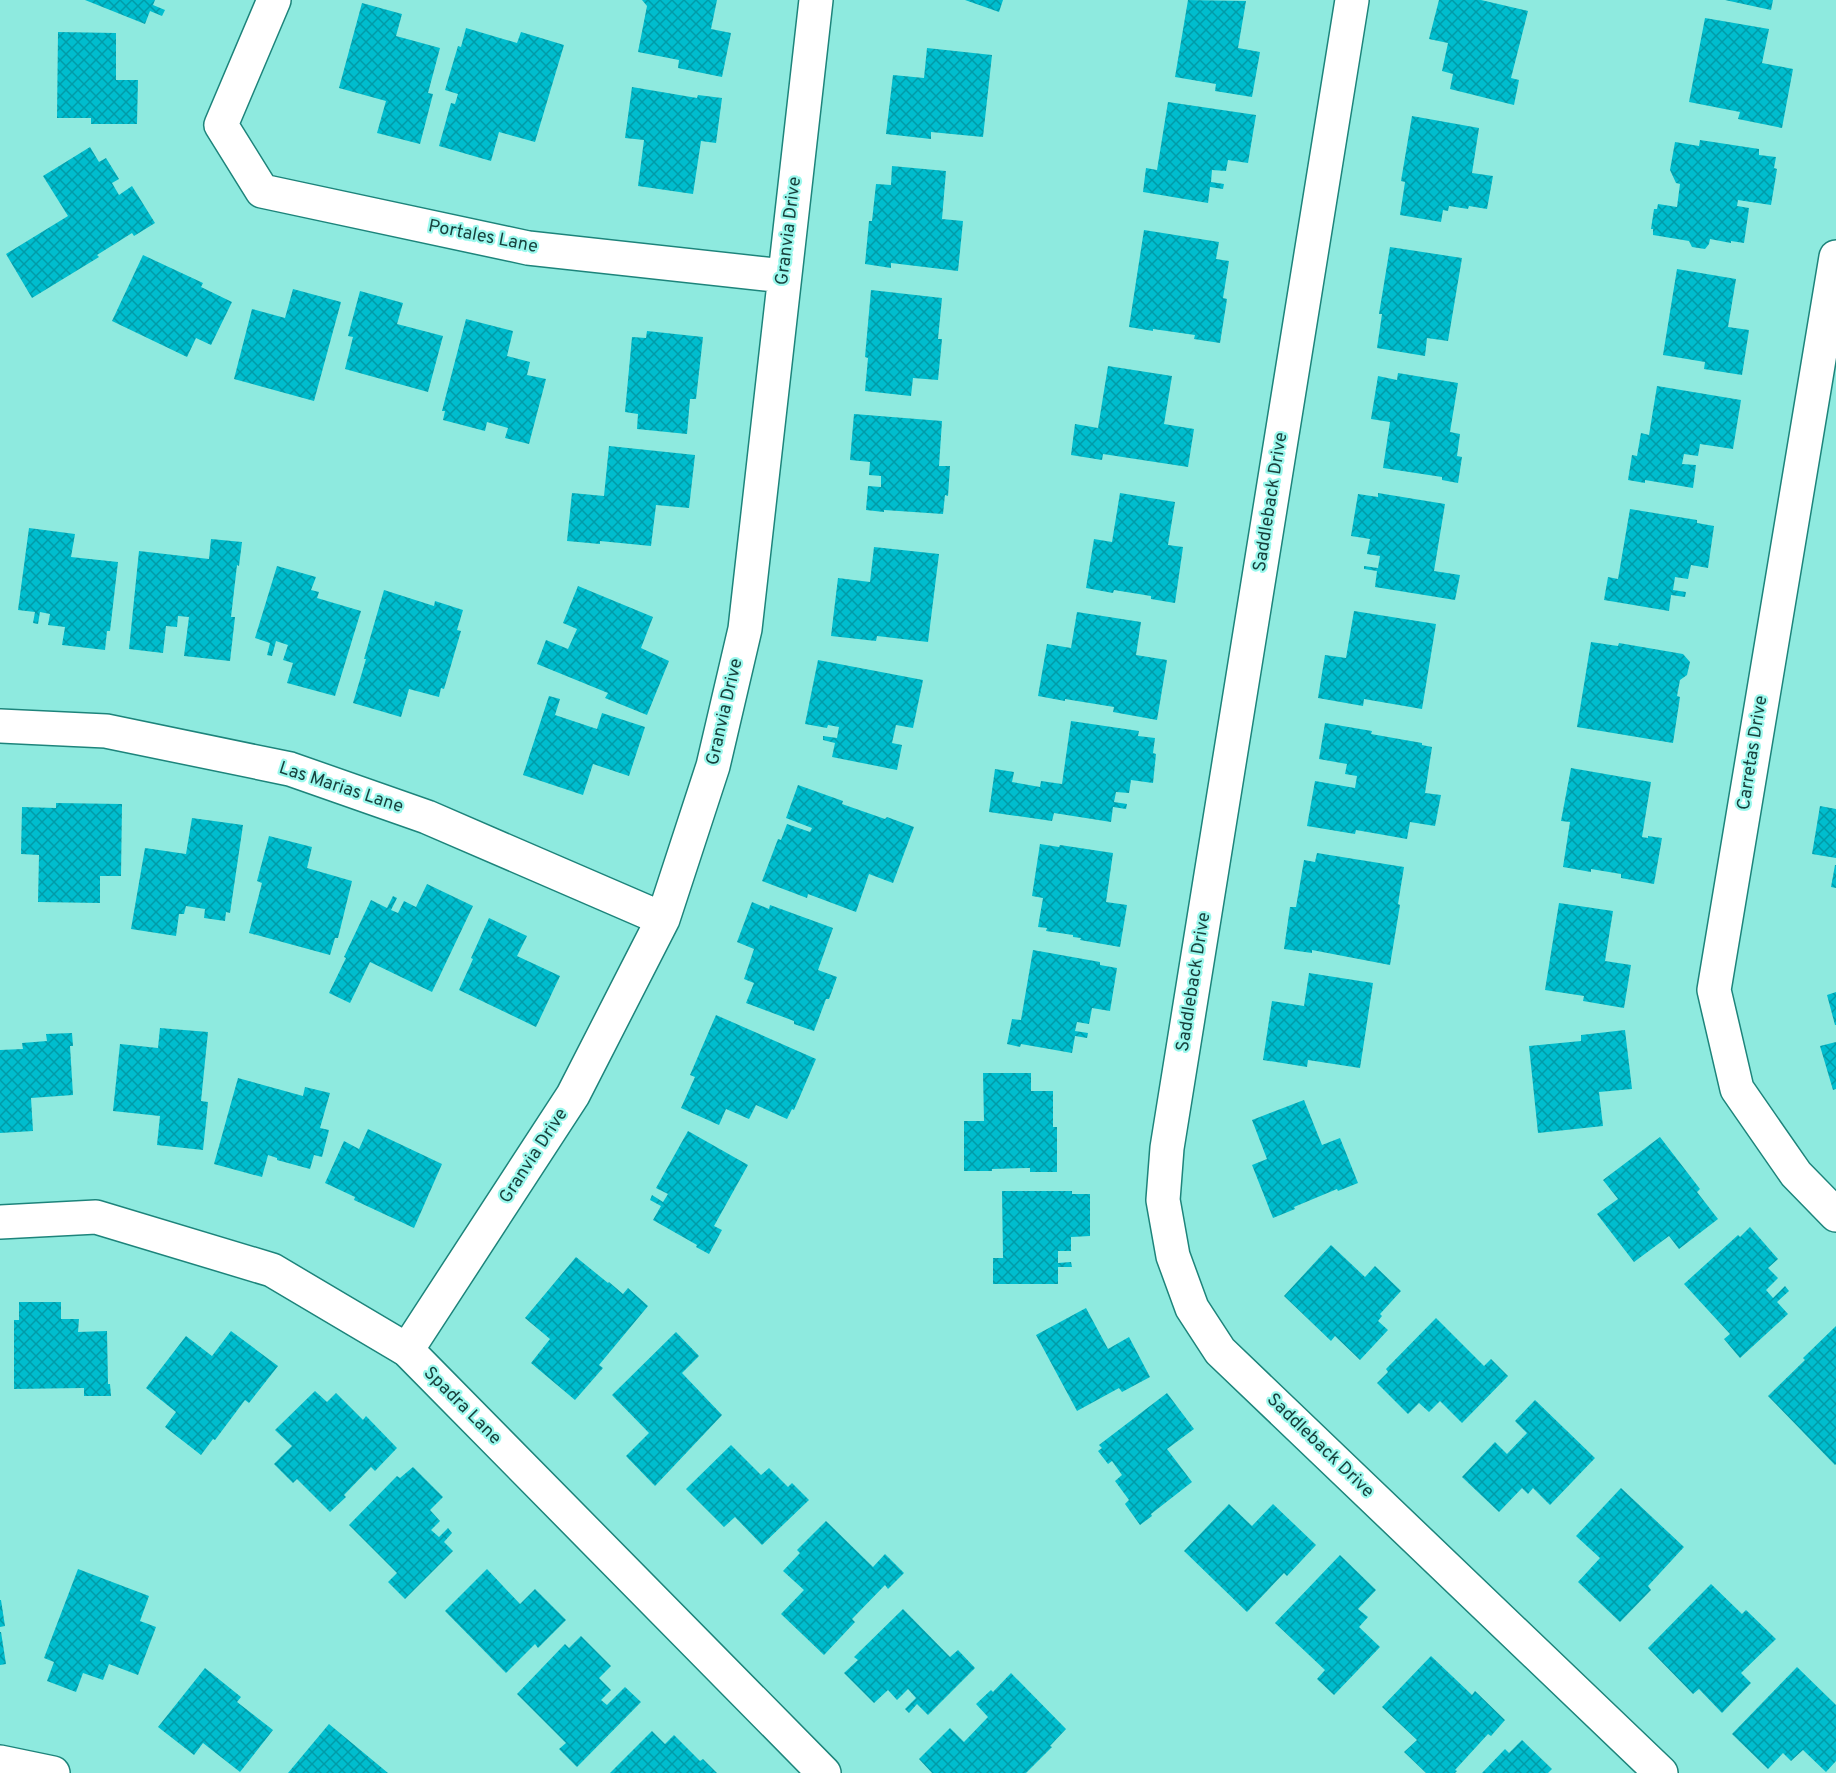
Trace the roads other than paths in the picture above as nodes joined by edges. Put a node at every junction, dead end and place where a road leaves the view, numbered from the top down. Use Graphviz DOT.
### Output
graph roads {
  1 [pos="274,0"];
  2 [pos="816,0"];
  3 [pos="1352,0"];
  4 [pos="1836,257"];
  5 [pos="784,276"];
  6 [pos="0,726"];
  7 [pos="663,919"];
  8 [pos="1836,1215"];
  9 [pos="0,1222"];
  10 [pos="407,1350"];
  11 [pos="0,1762"];
  12 [pos="53,1773"];
  13 [pos="824,1773"];
  14 [pos="1661,1773"];
  1 -- 5 [label="street, Portales Lane"];
  2 -- 5 [label="street, Granvia Drive"];
  3 -- 14 [label="street, Saddleback Drive"];
  4 -- 8 [label="street, Carretas Drive"];
  5 -- 7 [label="street, Granvia Drive"];
  6 -- 7 [label="street, Las Marias Lane"];
  7 -- 10 [label="street, Granvia Drive"];
  9 -- 10 [label="street, Spadra Lane"];
  10 -- 13 [label="street, Spadra Lane"];
  11 -- 12 [label="street"];
}
